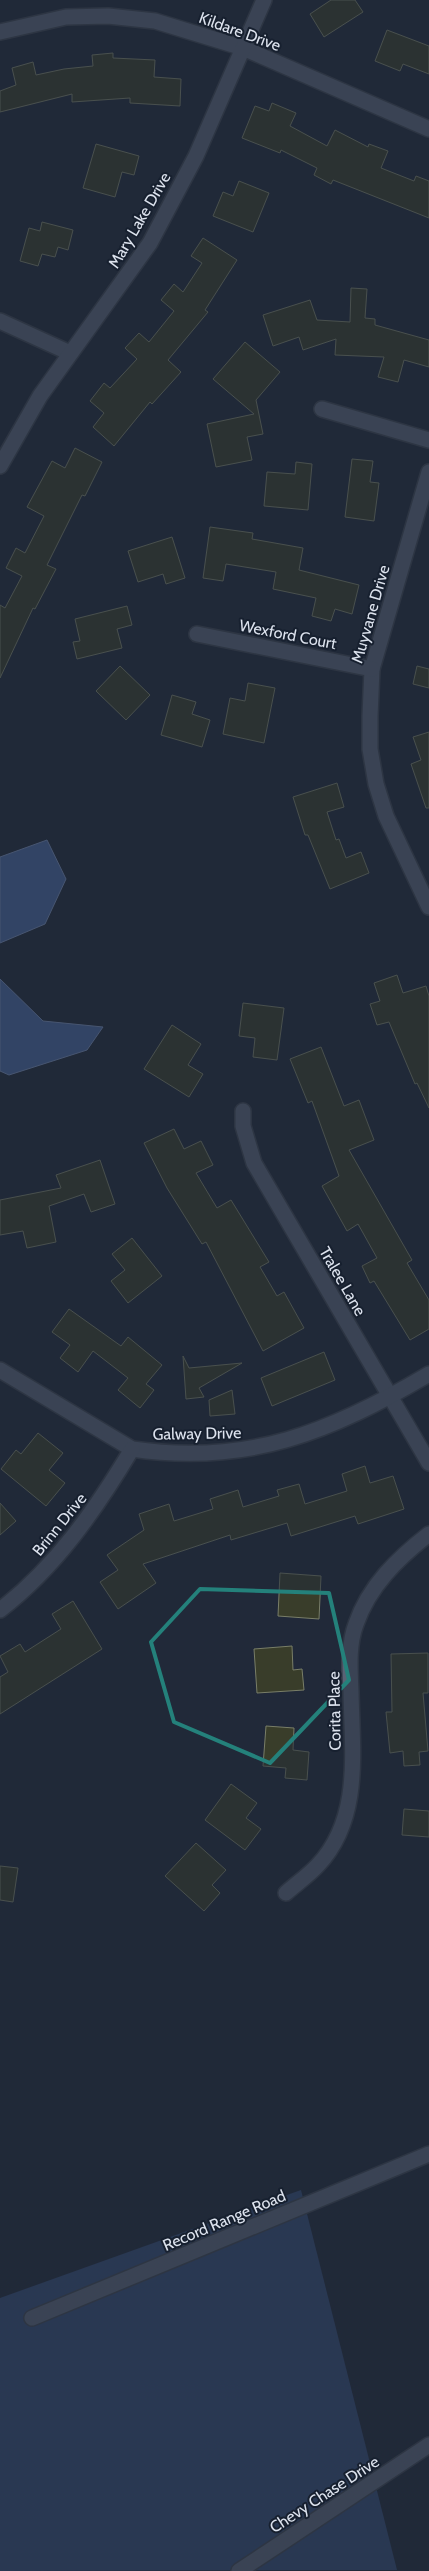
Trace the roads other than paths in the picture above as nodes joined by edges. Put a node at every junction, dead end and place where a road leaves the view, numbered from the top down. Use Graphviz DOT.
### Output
graph roads {
  1 [pos="264,0"];
  2 [pos="0,32"];
  3 [pos="244,48"];
  4 [pos="429,129"];
  5 [pos="0,321"];
  6 [pos="70,353"];
  7 [pos="322,409"];
  8 [pos="429,440"];
  9 [pos="0,466"];
  10 [pos="429,472"];
  11 [pos="197,634"];
  12 [pos="372,669"];
  13 [pos="429,908"];
  14 [pos="243,1111"];
  15 [pos="0,1370"];
  16 [pos="429,1374"];
  17 [pos="389,1397"];
  18 [pos="132,1449"];
  19 [pos="429,1463"];
  20 [pos="429,1534"];
  21 [pos="0,1610"];
  22 [pos="286,1892"];
  23 [pos="429,2154"];
  24 [pos="32,2318"];
  25 [pos="429,2446"];
  26 [pos="239,2571"];
  1 -- 3 [label="street, Mary Lake Drive"];
  2 -- 3 [label="street, Kildare Drive"];
  3 -- 4 [label="street, Kildare Drive"];
  3 -- 6 [label="street, Mary Lake Drive"];
  5 -- 6 [label="street"];
  6 -- 9 [label="street, Mary Lake Drive"];
  7 -- 8 [label="street"];
  10 -- 12 [label="street, Muyvane Drive"];
  11 -- 12 [label="street, Wexford Court"];
  12 -- 13 [label="street, Muyvane Drive"];
  14 -- 17 [label="street, Tralee Lane"];
  15 -- 18 [label="street, Galway Drive"];
  16 -- 17 [label="street, Galway Drive"];
  17 -- 18 [label="street, Galway Drive"];
  17 -- 19 [label="street, Tralee Lane"];
  18 -- 21 [label="street, Brinn Drive"];
  20 -- 22 [label="street, Corita Place"];
  23 -- 24 [label="street, Record Range Road"];
  25 -- 26 [label="street, Chevy Chase Drive"];
}
